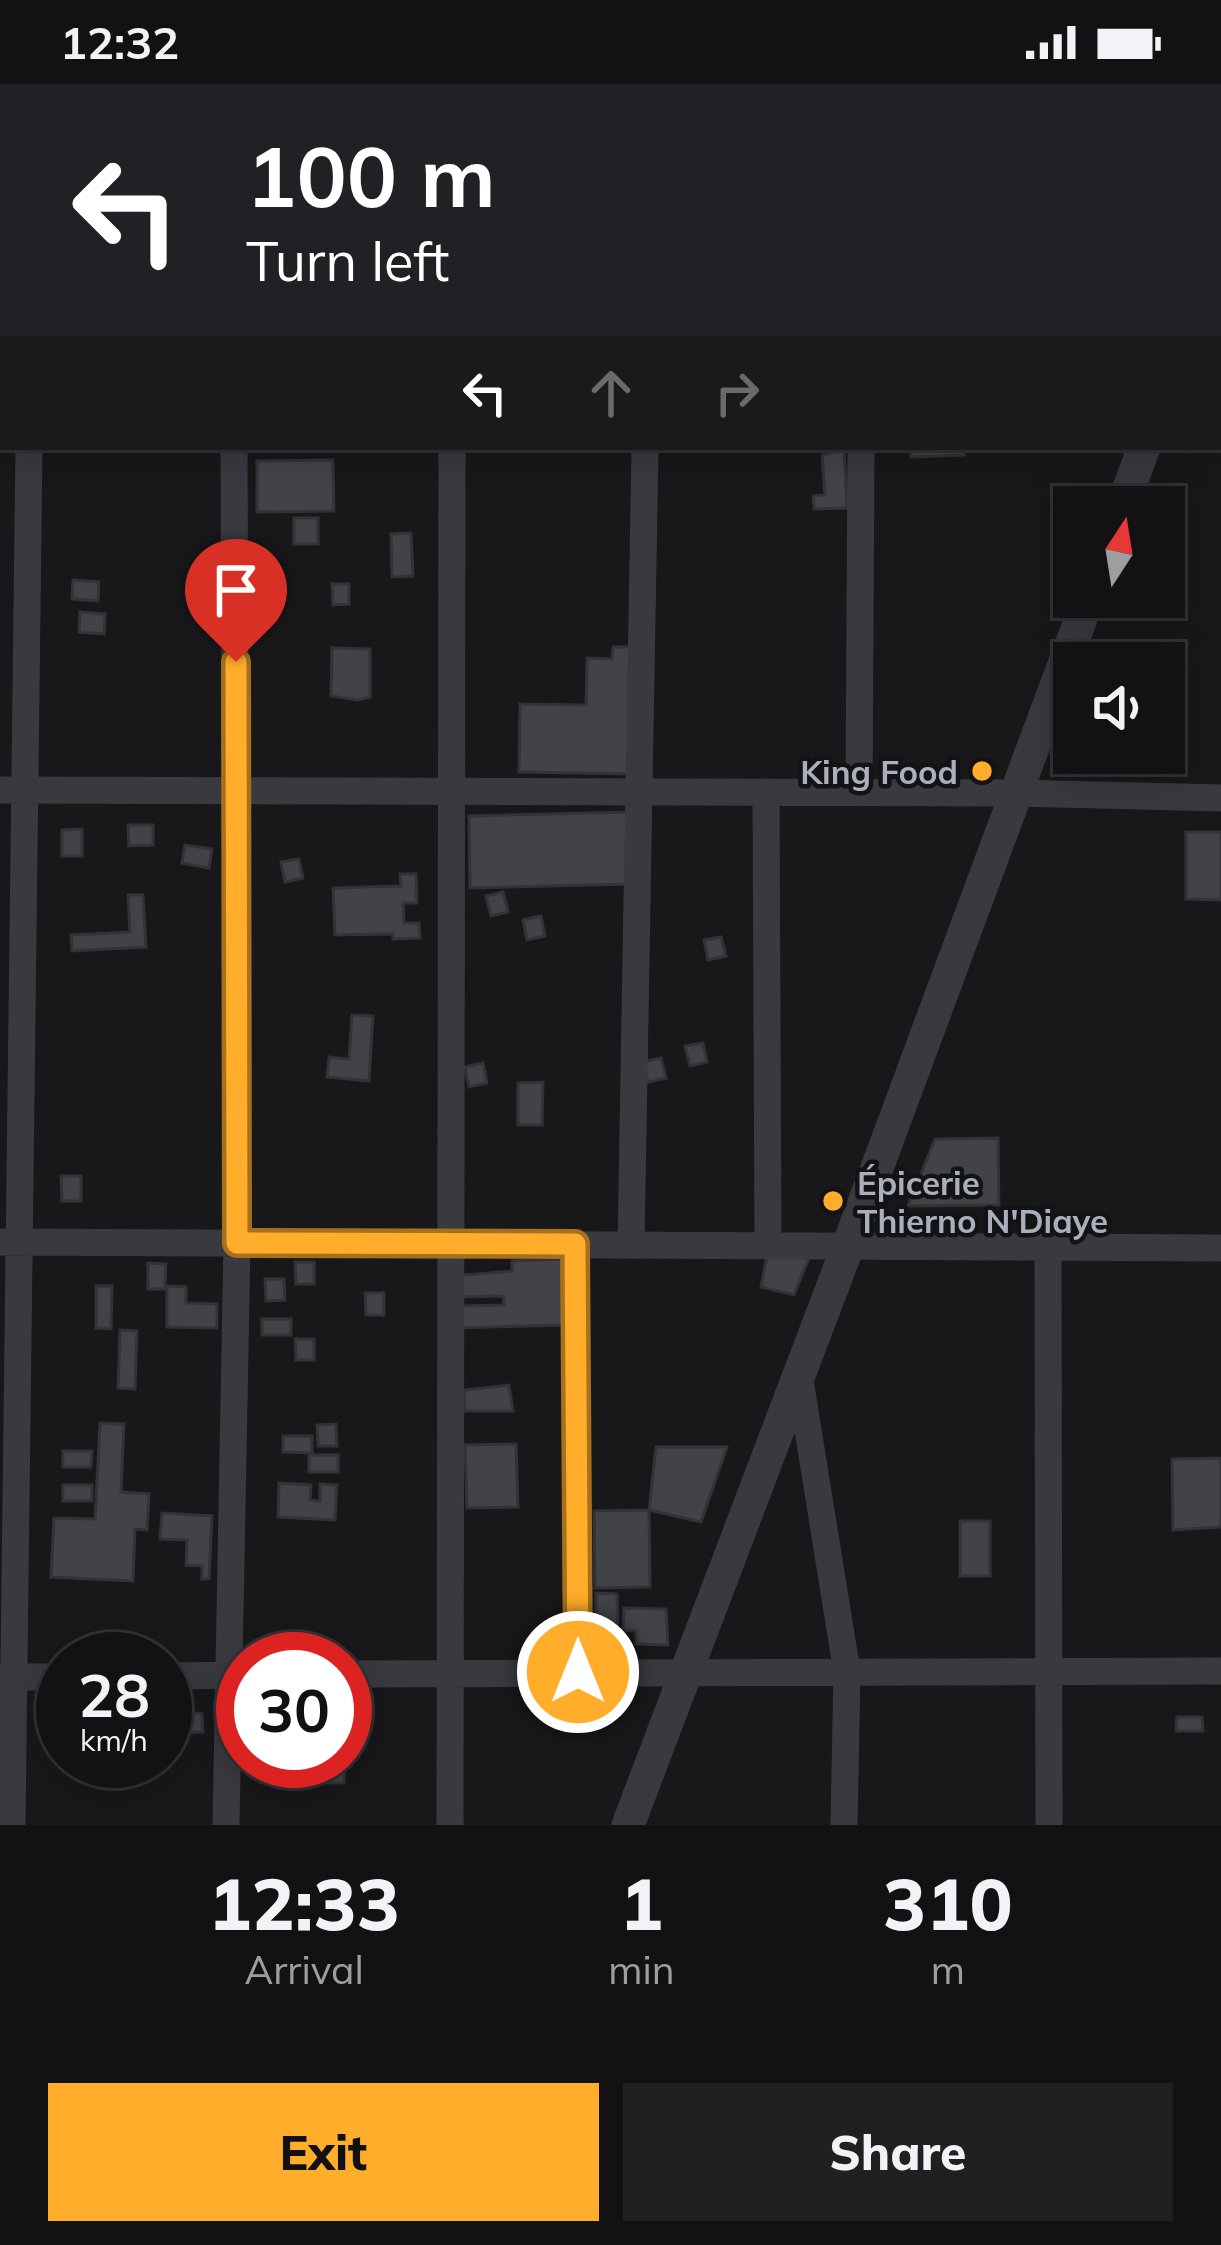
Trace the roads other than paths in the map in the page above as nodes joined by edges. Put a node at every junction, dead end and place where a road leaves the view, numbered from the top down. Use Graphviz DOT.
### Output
graph roads {
  1 [pos="28,450"];
  2 [pos="235,450"];
  3 [pos="452,450"];
  4 [pos="645,450"];
  5 [pos="861,450"];
  6 [pos="1143,450"];
  7 [pos="1130,486"];
  8 [pos="1081,618"];
  9 [pos="12,790"];
  10 [pos="236,791"];
  11 [pos="451,791"];
  12 [pos="640,792"];
  13 [pos="766,792"];
  14 [pos="859,793"];
  15 [pos="1016,793"];
  16 [pos="1221,798"];
  17 [pos="9,1242"];
  18 [pos="237,1243"];
  19 [pos="451,1244"];
  20 [pos="575,1244"];
  21 [pos="631,1244"];
  22 [pos="768,1245"];
  23 [pos="848,1246"];
  24 [pos="1048,1248"];
  25 [pos="1221,1248"];
  26 [pos="799,1374"];
  27 [pos="235,1632"];
  28 [pos="1221,1671"];
  29 [pos="578,1672"];
  30 [pos="684,1672"];
  31 [pos="848,1672"];
  32 [pos="1047,1672"];
  33 [pos="450,1673"];
  34 [pos="372,1674"];
  35 [pos="7,1677"];
  36 [pos="228,1788"];
  37 [pos="11,1825"];
  38 [pos="226,1825"];
  39 [pos="450,1825"];
  40 [pos="628,1825"];
  41 [pos="844,1825"];
  42 [pos="1049,1825"];
  1 -- 9 [label="street"];
  2 -- 10 [label="street"];
  3 -- 11 [label="street"];
  4 -- 12 [label="street"];
  5 -- 14 [label="street"];
  6 -- 7 [label="street"];
  8 -- 15 [label="street"];
  9 -- 10 [label="street"];
  9 -- 17 [label="street"];
  10 -- 11 [label="street"];
  10 -- 18 [label="street"];
  11 -- 12 [label="street"];
  11 -- 19 [label="street"];
  12 -- 13 [label="street"];
  12 -- 21 [label="street"];
  13 -- 14 [label="street"];
  13 -- 22 [label="street"];
  14 -- 15 [label="street"];
  15 -- 16 [label="street"];
  15 -- 23 [label="street"];
  17 -- 18 [label="street"];
  17 -- 35 [label="street"];
  18 -- 19 [label="street"];
  18 -- 27 [label="street"];
  19 -- 20 [label="street"];
  19 -- 33 [label="street"];
  20 -- 21 [label="street"];
  20 -- 29 [label="street"];
  21 -- 22 [label="street"];
  22 -- 23 [label="street"];
  23 -- 24 [label="street"];
  23 -- 26 [label="street"];
  24 -- 25 [label="street"];
  24 -- 32 [label="street"];
  26 -- 30 [label="street"];
  26 -- 31 [label="street"];
  28 -- 32 [label="street"];
  29 -- 30 [label="street"];
  29 -- 33 [label="street"];
  30 -- 31 [label="street"];
  30 -- 40 [label="street"];
  31 -- 32 [label="street"];
  31 -- 41 [label="street"];
  32 -- 42 [label="street"];
  33 -- 34 [label="street"];
  33 -- 39 [label="street"];
  35 -- 37 [label="street"];
  36 -- 38 [label="street"];
}
